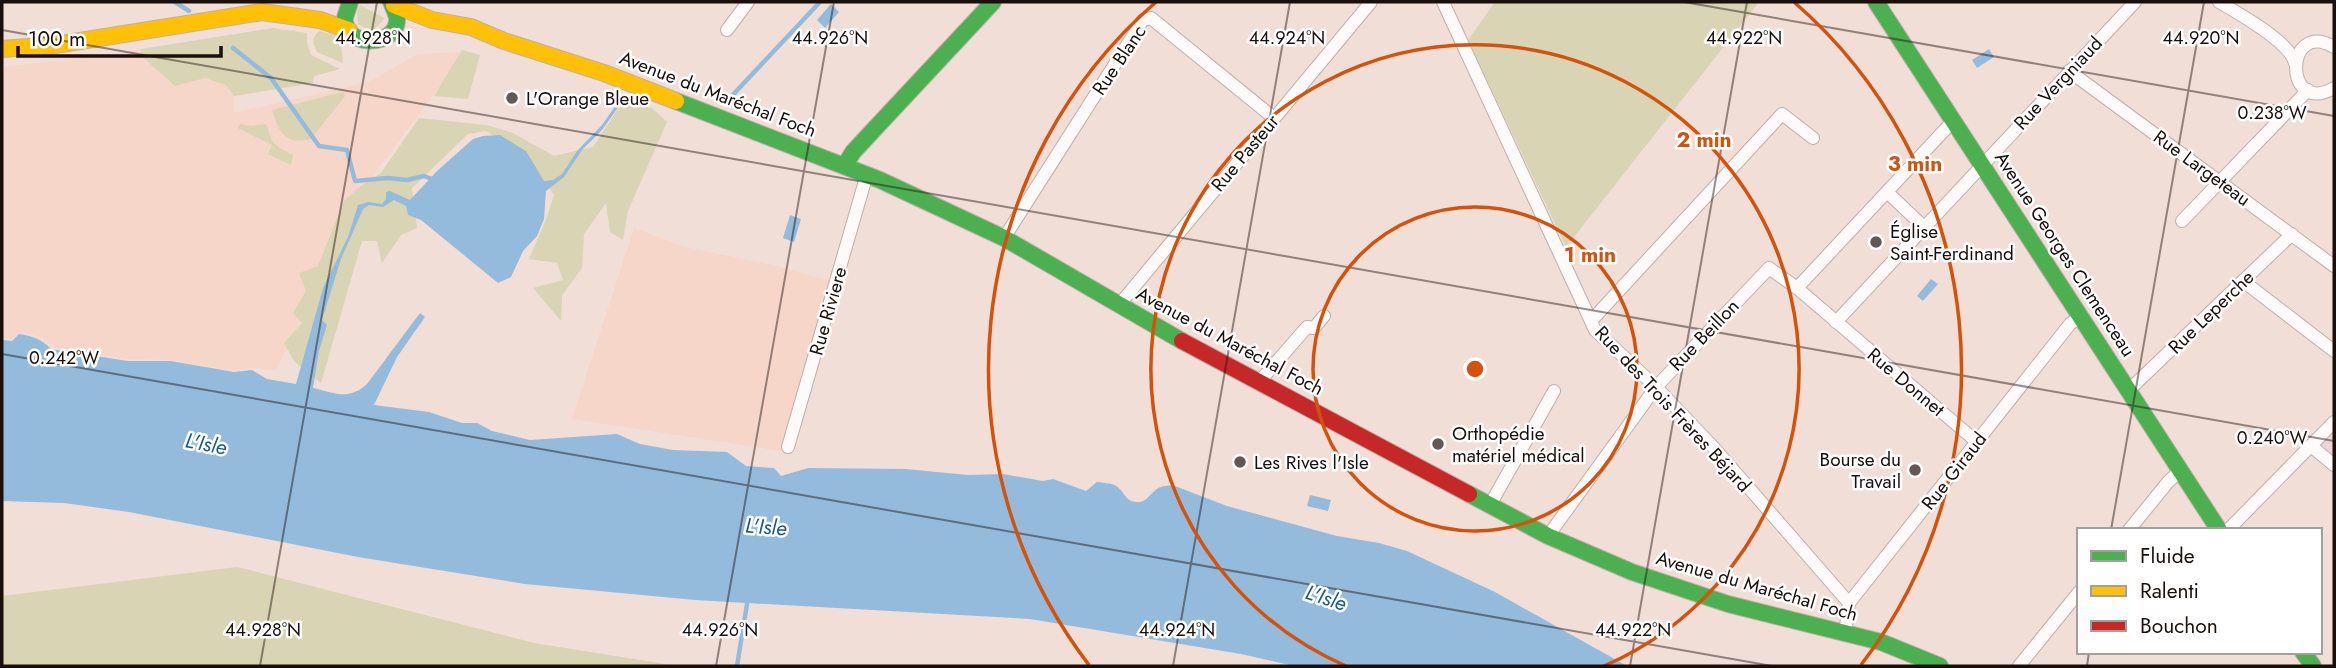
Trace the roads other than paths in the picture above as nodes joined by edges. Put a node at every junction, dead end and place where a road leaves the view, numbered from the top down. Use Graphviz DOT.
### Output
graph roads {
  1 [pos="748,2"];
  2 [pos="993,2"];
  3 [pos="1371,2"];
  4 [pos="1443,2"];
  5 [pos="1876,2"];
  6 [pos="2135,2"];
  7 [pos="2219,2"];
  8 [pos="349,4"];
  9 [pos="393,4"];
  10 [pos="2241,7"];
  11 [pos="320,20"];
  12 [pos="349,30"];
  13 [pos="393,30"];
  14 [pos="727,30"];
  15 [pos="504,41"];
  16 [pos="2333,44"];
  17 [pos="2,49"];
  18 [pos="2295,63"];
  19 [pos="2069,71"];
  20 [pos="2334,88"];
  21 [pos="2308,90"];
  22 [pos="1275,118"];
  23 [pos="1953,121"];
  24 [pos="1813,138"];
  25 [pos="845,165"];
  26 [pos="1981,165"];
  27 [pos="867,174"];
  28 [pos="2220,181"];
  29 [pos="1887,192"];
  30 [pos="2182,221"];
  31 [pos="1924,227"];
  32 [pos="2292,234"];
  33 [pos="1004,239"];
  34 [pos="2334,266"];
  35 [pos="2243,281"];
  36 [pos="1797,289"];
  37 [pos="1119,305"];
  38 [pos="1324,316"];
  39 [pos="2081,316"];
  40 [pos="1591,321"];
  41 [pos="1836,322"];
  42 [pos="2334,351"];
  43 [pos="1260,381"];
  44 [pos="1656,387"];
  45 [pos="2129,390"];
  46 [pos="1554,391"];
  47 [pos="2334,422"];
  48 [pos="1977,442"];
  49 [pos="2311,446"];
  50 [pos="788,447"];
  51 [pos="2334,465"];
  52 [pos="2181,470"];
  53 [pos="1490,505"];
  54 [pos="2131,528"];
  55 [pos="2218,528"];
  56 [pos="2230,528"];
  57 [pos="1548,536"];
  58 [pos="2077,594"];
  59 [pos="1850,603"];
  60 [pos="1845,634"];
  61 [pos="1940,666"];
  62 [pos="2019,666"];
  1 -- 14 [label="street"];
  2 -- 25 [label="main road"];
  3 -- 22 [label="street, Rue Pasteur"];
  4 -- 40 [label="street, Rue des Trois Frères Béjard"];
  5 -- 23 [label="main road, Avenue Georges Clemenceau"];
  6 -- 19 [label="street, Rue Vergniaud"];
  7 -- 10 [label="street"];
  8 -- 11 [label="main road"];
  8 -- 12 [label="main road"];
  9 -- 13 [label="main road"];
  9 -- 15 [label="main road, Avenue du Maréchal Foch"];
  10 -- 18 [label="street"];
  11 -- 12 [label="main road"];
  11 -- 17 [label="main road"];
  12 -- 13 [label="main road, Avenue du Maréchal Foch"];
  13 -- 15 [label="main road, Avenue du Maréchal Foch"];
  15 -- 25 [label="main road, Avenue du Maréchal Foch"];
  16 -- 18 [label="street"];
  18 -- 21 [label="street"];
  19 -- 26 [label="street, Rue Vergniaud"];
  19 -- 28 [label="street, Rue Largeteau"];
  20 -- 21 [label="street"];
  21 -- 28 [label="street"];
  22 -- 33 [label="street, Rue Blanc"];
  22 -- 37 [label="street, Rue Pasteur"];
  23 -- 26 [label="main road, Avenue Georges Clemenceau"];
  23 -- 29 [label="street"];
  24 -- 40 [label="street"];
  25 -- 27 [label="main road, Avenue du Maréchal Foch"];
  26 -- 31 [label="street, Rue Vergniaud"];
  26 -- 39 [label="main road, Avenue Georges Clemenceau"];
  27 -- 33 [label="main road, Avenue du Maréchal Foch"];
  27 -- 50 [label="street, Rue Riviere"];
  28 -- 30 [label="street"];
  28 -- 32 [label="street, Rue Largeteau"];
  29 -- 31 [label="street"];
  29 -- 36 [label="street"];
  31 -- 41 [label="street, Rue Vergniaud"];
  32 -- 34 [label="street, Rue Largeteau"];
  32 -- 35 [label="street, Rue Leperche"];
  33 -- 37 [label="main road, Avenue du Maréchal Foch"];
  35 -- 42 [label="street"];
  35 -- 45 [label="street, Rue Leperche"];
  36 -- 41 [label="street, Rue Donnet"];
  36 -- 44 [label="street, Rue Beillon"];
  37 -- 43 [label="main road, Avenue du Maréchal Foch"];
  38 -- 43 [label="street"];
  39 -- 45 [label="main road, Avenue Georges Clemenceau"];
  39 -- 48 [label="street, Rue Giraud"];
  40 -- 44 [label="street, Rue des Trois Frères Béjard"];
  41 -- 48 [label="street, Rue Donnet"];
  43 -- 53 [label="main road, Avenue du Maréchal Foch"];
  44 -- 57 [label="street, Rue Beillon"];
  44 -- 59 [label="street, Rue des Trois Frères Béjard"];
  45 -- 52 [label="main road, Avenue Georges Clemenceau"];
  46 -- 53 [label="street"];
  47 -- 49 [label="street"];
  48 -- 59 [label="street, Rue Giraud"];
  49 -- 51 [label="street"];
  49 -- 56 [label="street"];
  52 -- 54 [label="street"];
  52 -- 55 [label="main road, Avenue Georges Clemenceau"];
  53 -- 57 [label="main road, Avenue du Maréchal Foch"];
  57 -- 60 [label="main road, Avenue du Maréchal Foch"];
  58 -- 62 [label="street"];
  59 -- 60 [label="street, Rue Giraud"];
  60 -- 61 [label="main road, Avenue du Maréchal Foch"];
}
